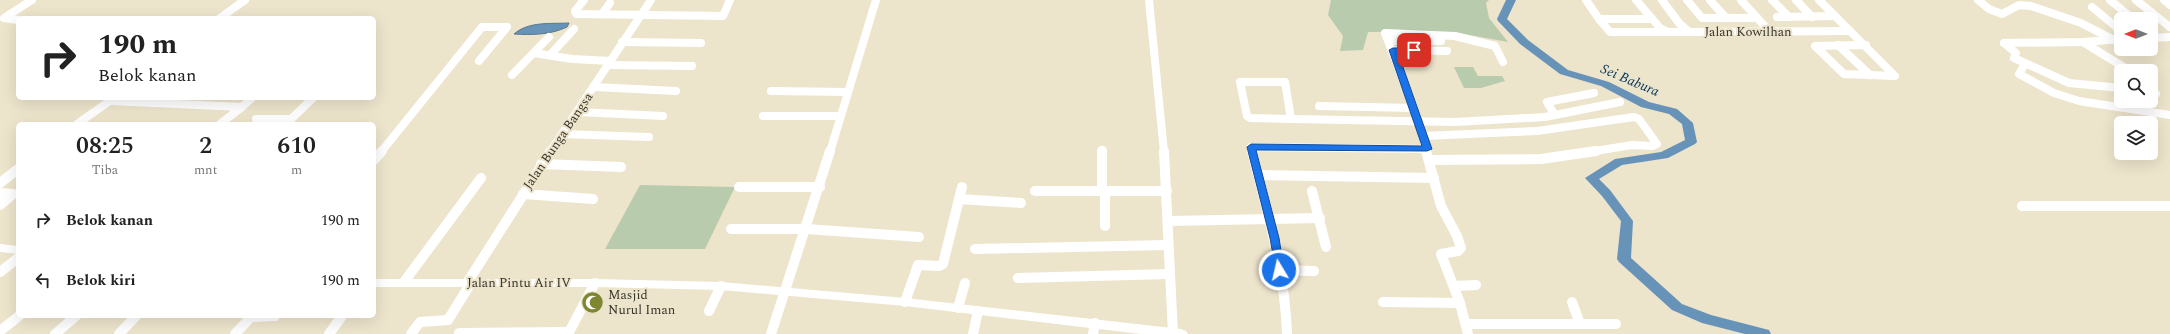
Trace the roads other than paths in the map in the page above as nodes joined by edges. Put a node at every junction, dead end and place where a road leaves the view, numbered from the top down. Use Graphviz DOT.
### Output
graph roads {
  1 [pos="32,0"];
  2 [pos="245,0"];
  3 [pos="584,0"];
  4 [pos="651,0"];
  5 [pos="730,0"];
  6 [pos="876,0"];
  7 [pos="1149,0"];
  8 [pos="1586,0"];
  9 [pos="1636,0"];
  10 [pos="1662,0"];
  11 [pos="1687,0"];
  12 [pos="1710,0"];
  13 [pos="1741,0"];
  14 [pos="1772,0"];
  15 [pos="1796,0"];
  16 [pos="1819,0"];
  17 [pos="1978,0"];
  18 [pos="2110,0"];
  19 [pos="2136,0"];
  20 [pos="2164,0"];
  21 [pos="610,2"];
  22 [pos="2170,5"];
  23 [pos="2092,7"];
  24 [pos="2125,12"];
  25 [pos="602,14"];
  26 [pos="642,14"];
  27 [pos="223,16"];
  28 [pos="1835,16"];
  29 [pos="1777,17"];
  30 [pos="1789,17"];
  31 [pos="1812,17"];
  32 [pos="1726,18"];
  33 [pos="1757,18"];
  34 [pos="1599,19"];
  35 [pos="1651,19"];
  36 [pos="16,20"];
  37 [pos="2114,25"];
  38 [pos="2170,27"];
  39 [pos="574,29"];
  40 [pos="1770,31"];
  41 [pos="1850,31"];
  42 [pos="1669,32"];
  43 [pos="1689,32"];
  44 [pos="549,37"];
  45 [pos="2158,37"];
  46 [pos="2170,38"];
  47 [pos="2114,39"];
  48 [pos="1388,40"];
  49 [pos="2114,40"];
  50 [pos="1441,41"];
  51 [pos="622,42"];
  52 [pos="2083,42"];
  53 [pos="701,43"];
  54 [pos="1838,45"];
  55 [pos="1866,45"];
  56 [pos="1393,50"];
  57 [pos="1447,51"];
  58 [pos="534,53"];
  59 [pos="550,55"];
  60 [pos="479,61"];
  61 [pos="1503,62"];
  62 [pos="609,63"];
  63 [pos="2025,64"];
  64 [pos="2119,64"];
  65 [pos="692,66"];
  66 [pos="512,75"];
  67 [pos="1870,75"];
  68 [pos="594,87"];
  69 [pos="2114,87"];
  70 [pos="676,91"];
  71 [pos="771,91"];
  72 [pos="847,92"];
  73 [pos="1594,93"];
  74 [pos="111,100"];
  75 [pos="128,100"];
  76 [pos="250,100"];
  77 [pos="311,100"];
  78 [pos="1620,102"];
  79 [pos="1319,106"];
  80 [pos="242,107"];
  81 [pos="1414,108"];
  82 [pos="578,112"];
  83 [pos="1554,114"];
  84 [pos="2170,115"];
  85 [pos="663,116"];
  86 [pos="763,116"];
  87 [pos="840,116"];
  88 [pos="256,119"];
  89 [pos="1291,120"];
  90 [pos="80,122"];
  91 [pos="224,122"];
  92 [pos="289,122"];
  93 [pos="1419,122"];
  94 [pos="563,134"];
  95 [pos="1424,136"];
  96 [pos="649,137"];
  97 [pos="1427,149"];
  98 [pos="1102,150"];
  99 [pos="376,158"];
  100 [pos="1430,160"];
  101 [pos="541,164"];
  102 [pos="621,167"];
  103 [pos="16,171"];
  104 [pos="1258,175"];
  105 [pos="481,178"];
  106 [pos="1434,178"];
  107 [pos="0,183"];
  108 [pos="820,186"];
  109 [pos="739,187"];
  110 [pos="962,187"];
  111 [pos="1167,190"];
  112 [pos="1035,191"];
  113 [pos="1104,191"];
  114 [pos="1312,191"];
  115 [pos="0,193"];
  116 [pos="522,194"];
  117 [pos="593,199"];
  118 [pos="959,199"];
  119 [pos="1021,203"];
  120 [pos="0,205"];
  121 [pos="2022,206"];
  122 [pos="2170,206"];
  123 [pos="1320,218"];
  124 [pos="1270,220"];
  125 [pos="1168,221"];
  126 [pos="1105,226"];
  127 [pos="807,229"];
  128 [pos="731,230"];
  129 [pos="919,238"];
  130 [pos="1167,245"];
  131 [pos="1326,247"];
  132 [pos="0,248"];
  133 [pos="975,249"];
  134 [pos="16,250"];
  135 [pos="16,260"];
  136 [pos="1279,270"];
  137 [pos="1314,271"];
  138 [pos="0,272"];
  139 [pos="1169,274"];
  140 [pos="1018,278"];
  141 [pos="376,282"];
  142 [pos="404,282"];
  143 [pos="469,283"];
  144 [pos="595,283"];
  145 [pos="965,283"];
  146 [pos="721,286"];
  147 [pos="1454,286"];
  148 [pos="1476,286"];
  149 [pos="784,291"];
  150 [pos="905,302"];
  151 [pos="1383,302"];
  152 [pos="1572,302"];
  153 [pos="1460,303"];
  154 [pos="958,308"];
  155 [pos="709,311"];
  156 [pos="978,311"];
  157 [pos="16,318"];
  158 [pos="74,318"];
  159 [pos="134,318"];
  160 [pos="250,318"];
  161 [pos="341,318"];
  162 [pos="1580,324"];
  163 [pos="1616,324"];
  164 [pos="1094,329"];
  165 [pos="1467,329"];
  166 [pos="1124,330"];
  167 [pos="0,331"];
  168 [pos="1139,331"];
  169 [pos="459,333"];
  170 [pos="569,333"];
  171 [pos="56,334"];
  172 [pos="119,334"];
  173 [pos="235,334"];
  174 [pos="329,334"];
  175 [pos="410,334"];
  176 [pos="771,334"];
  177 [pos="973,334"];
  178 [pos="1176,334"];
  179 [pos="1287,334"];
  1 -- 36 [label="street"];
  2 -- 27 [label="street"];
  3 -- 25 [label="street"];
  4 -- 26 [label="street, Jalan Bunga Bangsa"];
  5 -- 26 [label="street"];
  6 -- 72 [label="street"];
  7 -- 111 [label="street"];
  8 -- 34 [label="street"];
  9 -- 35 [label="street"];
  10 -- 43 [label="street, Jalan Kowilhan"];
  11 -- 32 [label="street"];
  12 -- 32 [label="street"];
  13 -- 33 [label="street"];
  14 -- 30 [label="street"];
  15 -- 31 [label="street"];
  16 -- 28 [label="street"];
  17 -- 47 [label="street"];
  18 -- 24 [label="street"];
  19 -- 38 [label="street"];
  20 -- 22 [label="street"];
  21 -- 25 [label="street"];
  23 -- 37 [label="street"];
  25 -- 26 [label="street"];
  26 -- 51 [label="street, Jalan Bunga Bangsa"];
  28 -- 31 [label="street"];
  28 -- 41 [label="street"];
  29 -- 30 [label="street"];
  30 -- 31 [label="street"];
  32 -- 33 [label="street"];
  33 -- 40 [label="street"];
  34 -- 35 [label="street"];
  34 -- 42 [label="street"];
  35 -- 42 [label="street"];
  39 -- 59 [label="street"];
  40 -- 41 [label="street, Jalan Kowilhan"];
  40 -- 43 [label="street, Jalan Kowilhan"];
  41 -- 55 [label="street"];
  42 -- 43 [label="street"];
  44 -- 58 [label="street"];
  45 -- 46 [label="street"];
  48 -- 50 [label="street"];
  48 -- 56 [label="street"];
  48 -- 61 [label="street"];
  49 -- 52 [label="street"];
  51 -- 53 [label="street"];
  51 -- 62 [label="street, Jalan Bunga Bangsa"];
  52 -- 63 [label="street"];
  52 -- 64 [label="street"];
  54 -- 55 [label="street"];
  54 -- 67 [label="street"];
  54 -- 67 [label="street"];
  55 -- 67 [label="street"];
  56 -- 57 [label="street"];
  56 -- 81 [label="street"];
  58 -- 59 [label="street"];
  58 -- 66 [label="street"];
  59 -- 62 [label="street"];
  60 -- 99 [label="street"];
  62 -- 65 [label="street"];
  62 -- 68 [label="street, Jalan Bunga Bangsa"];
  63 -- 69 [label="street"];
  63 -- 84 [label="street"];
  68 -- 70 [label="street"];
  68 -- 82 [label="street, Jalan Bunga Bangsa"];
  71 -- 72 [label="street"];
  72 -- 87 [label="street"];
  73 -- 83 [label="street"];
  74 -- 90 [label="street"];
  75 -- 80 [label="street"];
  76 -- 80 [label="street"];
  77 -- 92 [label="street"];
  78 -- 83 [label="street"];
  79 -- 81 [label="street"];
  80 -- 91 [label="street"];
  81 -- 93 [label="street"];
  82 -- 85 [label="street"];
  82 -- 94 [label="street, Jalan Bunga Bangsa"];
  83 -- 93 [label="street"];
  86 -- 87 [label="street"];
  87 -- 108 [label="street"];
  88 -- 92 [label="street"];
  89 -- 89 [label="street"];
  89 -- 93 [label="street"];
  93 -- 95 [label="street"];
  94 -- 96 [label="street"];
  94 -- 101 [label="street, Jalan Bunga Bangsa"];
  95 -- 97 [label="street"];
  95 -- 100 [label="street"];
  97 -- 100 [label="street"];
  97 -- 104 [label="street"];
  98 -- 113 [label="street"];
  100 -- 106 [label="street"];
  101 -- 102 [label="street"];
  101 -- 116 [label="street, Jalan Bunga Bangsa"];
  103 -- 107 [label="street"];
  104 -- 106 [label="street"];
  104 -- 124 [label="street"];
  105 -- 142 [label="street"];
  106 -- 147 [label="street"];
  108 -- 109 [label="street"];
  108 -- 127 [label="street"];
  110 -- 118 [label="street"];
  111 -- 113 [label="street"];
  111 -- 125 [label="street"];
  112 -- 113 [label="street"];
  113 -- 126 [label="street"];
  114 -- 123 [label="street"];
  115 -- 120 [label="street"];
  116 -- 117 [label="street"];
  116 -- 143 [label="street, Jalan Bunga Bangsa"];
  118 -- 119 [label="street"];
  118 -- 150 [label="street"];
  121 -- 122 [label="street"];
  123 -- 124 [label="street"];
  123 -- 131 [label="street"];
  124 -- 125 [label="street"];
  124 -- 136 [label="street"];
  125 -- 130 [label="street"];
  127 -- 128 [label="street"];
  127 -- 129 [label="street"];
  127 -- 149 [label="street"];
  130 -- 133 [label="street"];
  130 -- 139 [label="street"];
  132 -- 134 [label="main road"];
  135 -- 138 [label="street"];
  136 -- 137 [label="street"];
  136 -- 179 [label="street"];
  139 -- 140 [label="street"];
  139 -- 178 [label="street"];
  141 -- 142 [label="main road, Jalan Pintu Air IV"];
  142 -- 143 [label="main road, Jalan Pintu Air IV"];
  143 -- 144 [label="main road, Jalan Pintu Air IV"];
  143 -- 175 [label="street, Jalan Bunga Bangsa"];
  144 -- 146 [label="main road, Jalan Pintu Air IV"];
  144 -- 170 [label="street"];
  145 -- 154 [label="street"];
  146 -- 149 [label="main road, Jalan Pintu Air IV"];
  146 -- 155 [label="street"];
  147 -- 148 [label="street"];
  147 -- 153 [label="street"];
  149 -- 150 [label="main road, Jalan Pintu Air IV"];
  149 -- 176 [label="street"];
  150 -- 154 [label="main road, Jalan Pintu Air IV"];
  151 -- 153 [label="street"];
  152 -- 162 [label="street"];
  153 -- 165 [label="street"];
  154 -- 156 [label="main road, Jalan Pintu Air IV"];
  156 -- 164 [label="main road, Jalan Pintu Air IV"];
  156 -- 177 [label="street"];
  157 -- 167 [label="street"];
  158 -- 171 [label="street"];
  159 -- 172 [label="street"];
  160 -- 173 [label="street"];
  161 -- 174 [label="street"];
  162 -- 163 [label="street"];
  162 -- 165 [label="street"];
  164 -- 166 [label="main road, Jalan Pintu Air IV"];
  166 -- 168 [label="main road, Jalan Pintu Air IV"];
  168 -- 178 [label="main road, Jalan Pintu Air IV"];
  169 -- 170 [label="street"];
}
